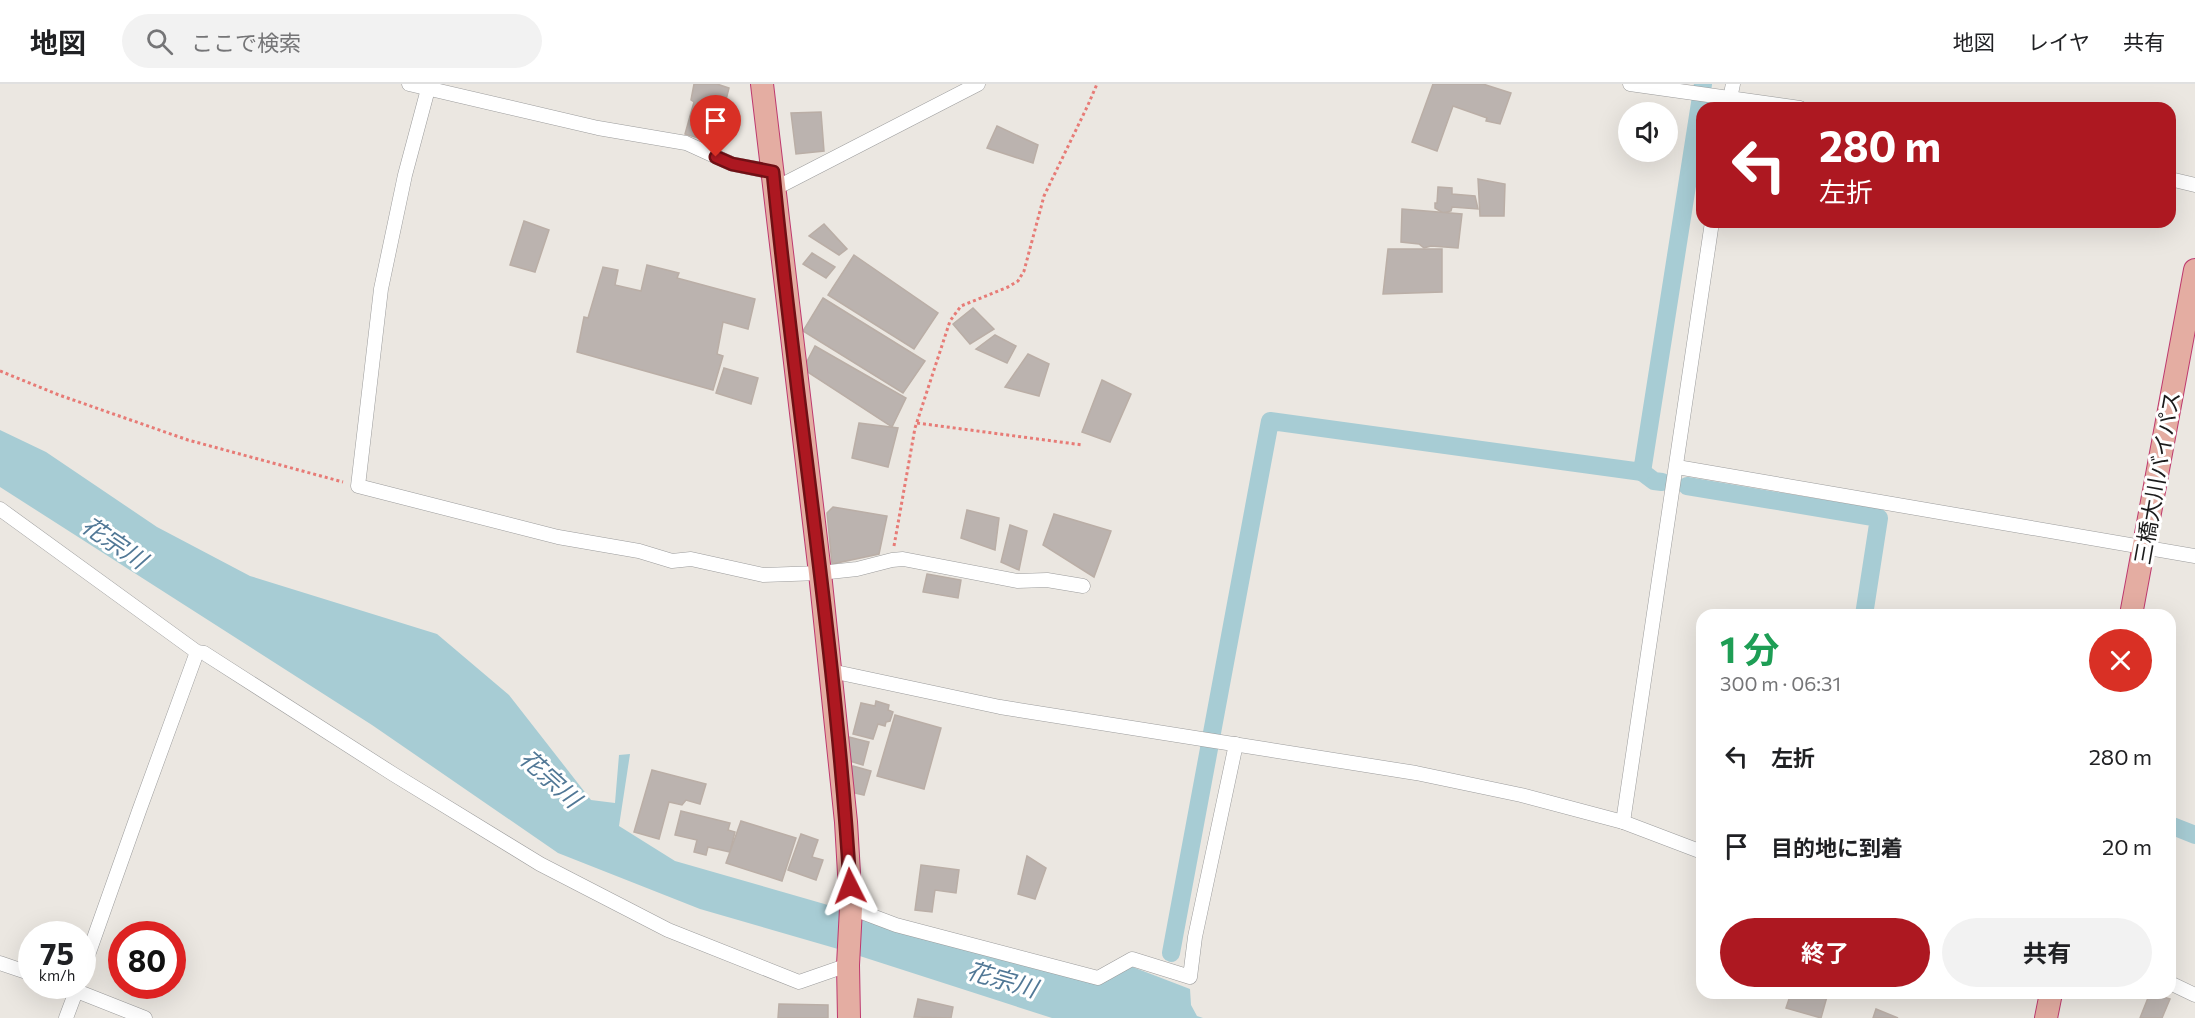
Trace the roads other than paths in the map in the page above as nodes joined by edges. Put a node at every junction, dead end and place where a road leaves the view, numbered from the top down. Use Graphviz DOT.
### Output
graph roads {
  1 [pos="409,84"];
  2 [pos="762,84"];
  3 [pos="978,84"];
  4 [pos="1630,84"];
  5 [pos="428,89"];
  6 [pos="1730,97"];
  7 [pos="1762,102"];
  8 [pos="773,180"];
  9 [pos="2176,181"];
  10 [pos="2195,186"];
  11 [pos="1711,228"];
  12 [pos="2195,270"];
  13 [pos="1677,467"];
  14 [pos="0,509"];
  15 [pos="2145,547"];
  16 [pos="2195,556"];
  17 [pos="820,573"];
  18 [pos="1083,586"];
  19 [pos="2132,609"];
  20 [pos="197,652"];
  21 [pos="831,671"];
  22 [pos="1232,743"];
  23 [pos="1623,822"];
  24 [pos="1696,850"];
  25 [pos="851,910"];
  26 [pos="96,932"];
  27 [pos="848,960"];
  28 [pos="0,963"];
  29 [pos="18,969"];
  30 [pos="2176,986"];
  31 [pos="2195,995"];
  32 [pos="96,997"];
  33 [pos="70,999"];
  34 [pos="2050,999"];
  35 [pos="66,1018"];
  36 [pos="145,1018"];
  37 [pos="849,1018"];
  38 [pos="2046,1018"];
  1 -- 5 [label="street"];
  2 -- 8 [label="highway"];
  3 -- 8 [label="street"];
  4 -- 6 [label="street"];
  5 -- 8 [label="street"];
  5 -- 17 [label="street"];
  6 -- 7 [label="street"];
  8 -- 17 [label="highway"];
  9 -- 10 [label="street"];
  11 -- 13 [label="street"];
  12 -- 15 [label="highway, 三橋大川バイパス"];
  13 -- 15 [label="street"];
  13 -- 23 [label="street"];
  14 -- 20 [label="street"];
  15 -- 16 [label="street"];
  15 -- 19 [label="highway, 三橋大川バイパス"];
  17 -- 18 [label="street"];
  17 -- 21 [label="highway"];
  20 -- 26 [label="street"];
  20 -- 27 [label="street"];
  21 -- 22 [label="street"];
  21 -- 25 [label="highway"];
  22 -- 23 [label="street"];
  22 -- 25 [label="street"];
  23 -- 24 [label="street"];
  25 -- 27 [label="highway"];
  27 -- 37 [label="highway"];
  28 -- 29 [label="street"];
  30 -- 31 [label="street"];
  32 -- 36 [label="street"];
  33 -- 35 [label="street"];
  34 -- 38 [label="highway"];
}
